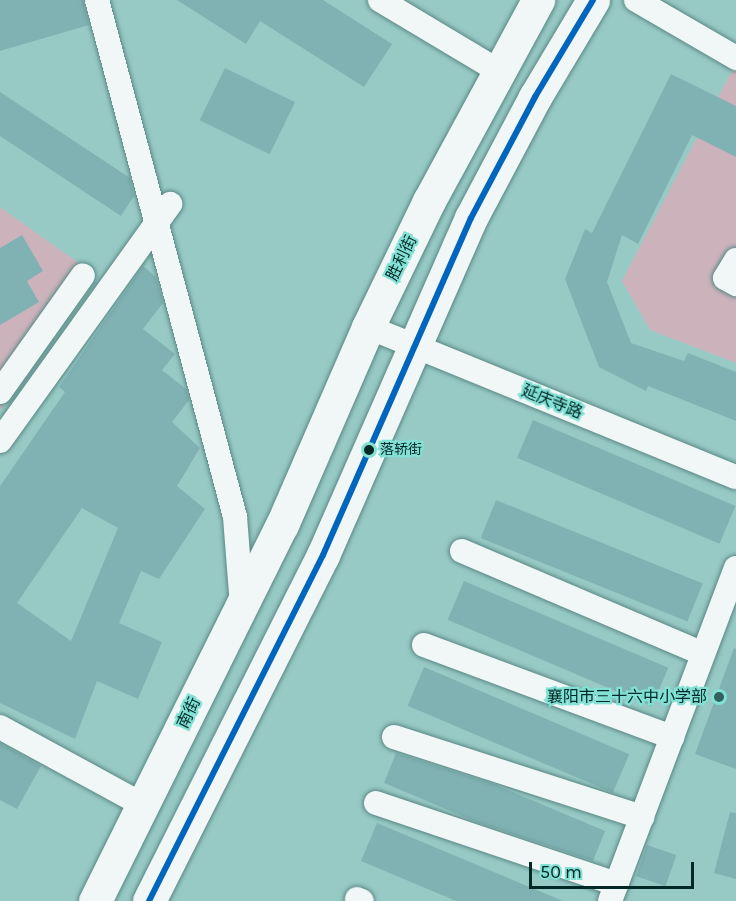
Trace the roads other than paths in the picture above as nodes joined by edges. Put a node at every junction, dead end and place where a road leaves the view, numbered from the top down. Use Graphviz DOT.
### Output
graph roads {
  1 [pos="97,0"];
  2 [pos="380,0"];
  3 [pos="538,0"];
  4 [pos="593,0"];
  5 [pos="636,0"];
  6 [pos="736,58"];
  7 [pos="497,70"];
  8 [pos="163,214"];
  9 [pos="736,260"];
  10 [pos="83,275"];
  11 [pos="736,285"];
  12 [pos="368,327"];
  13 [pos="412,344"];
  14 [pos="4,375"];
  15 [pos="0,441"];
  16 [pos="736,477"];
  17 [pos="282,525"];
  18 [pos="462,551"];
  19 [pos="736,568"];
  20 [pos="242,607"];
  21 [pos="424,645"];
  22 [pos="703,654"];
  23 [pos="0,727"];
  24 [pos="394,737"];
  25 [pos="672,737"];
  26 [pos="376,803"];
  27 [pos="143,805"];
  28 [pos="642,817"];
  29 [pos="613,892"];
  30 [pos="95,901"];
  31 [pos="149,901"];
  1 -- 8 [label="street"];
  2 -- 7 [label="street"];
  3 -- 7 [label="highway, 胜利街"];
  4 -- 13 [label="highway"];
  5 -- 6 [label="street"];
  7 -- 12 [label="highway, 胜利街"];
  8 -- 15 [label="street"];
  8 -- 20 [label="street"];
  9 -- 11 [label="street"];
  10 -- 14 [label="street"];
  12 -- 13 [label="street, 延庆寺路"];
  12 -- 17 [label="highway, 胜利街"];
  13 -- 16 [label="street, 延庆寺路"];
  13 -- 31 [label="highway"];
  17 -- 20 [label="highway, 南街"];
  18 -- 22 [label="street"];
  19 -- 22 [label="street"];
  20 -- 27 [label="highway, 南街"];
  21 -- 25 [label="street"];
  22 -- 25 [label="street"];
  23 -- 27 [label="street"];
  24 -- 28 [label="street"];
  25 -- 28 [label="street"];
  26 -- 29 [label="street"];
  27 -- 30 [label="highway, 南街"];
  28 -- 29 [label="street"];
}
